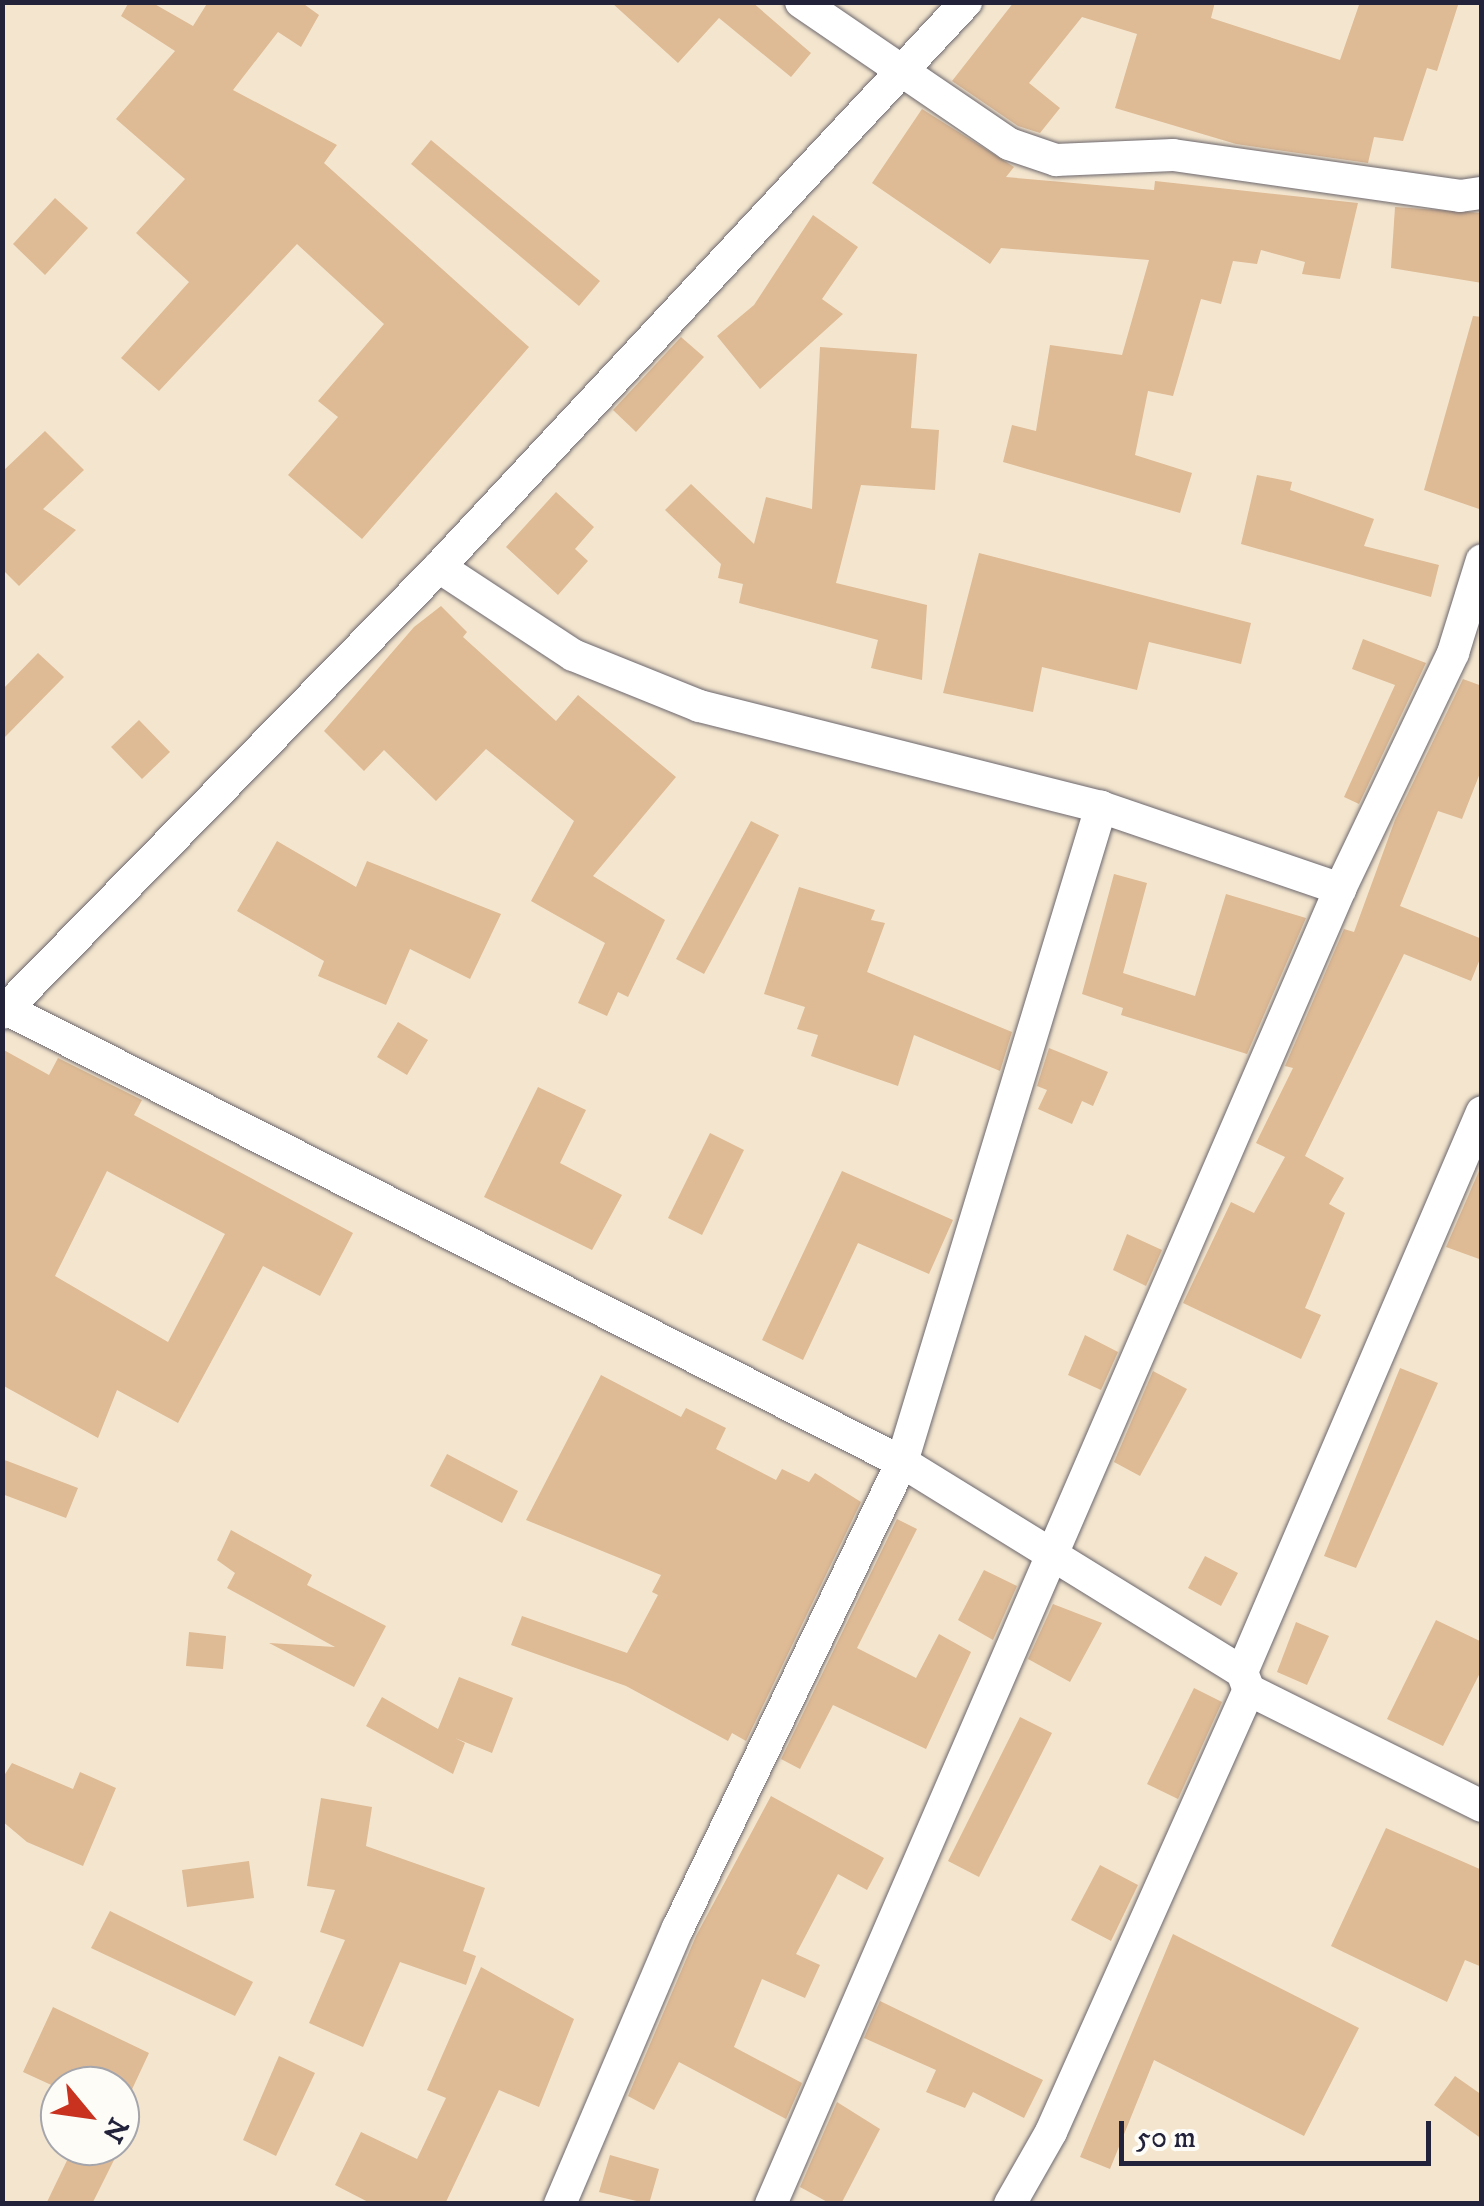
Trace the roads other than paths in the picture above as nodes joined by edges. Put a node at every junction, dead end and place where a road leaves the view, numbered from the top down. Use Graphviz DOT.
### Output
graph roads {
  1 [pos="801,2"];
  2 [pos="966,2"];
  3 [pos="902,70"];
  4 [pos="1482,193"];
  5 [pos="1482,560"];
  6 [pos="439,566"];
  7 [pos="1101,808"];
  8 [pos="1340,890"];
  9 [pos="4,1010"];
  10 [pos="1482,1112"];
  11 [pos="1468,1174"];
  12 [pos="902,1462"];
  13 [pos="1050,1558"];
  14 [pos="1246,1681"];
  15 [pos="1482,1806"];
  16 [pos="560,2204"];
  17 [pos="771,2204"];
  18 [pos="1010,2204"];
  1 -- 3 [label="street"];
  2 -- 3 [label="street"];
  3 -- 4 [label="street"];
  3 -- 6 [label="street"];
  5 -- 8 [label="street"];
  6 -- 7 [label="street"];
  6 -- 9 [label="street"];
  7 -- 8 [label="street"];
  7 -- 12 [label="street"];
  8 -- 13 [label="street"];
  9 -- 12 [label="street"];
  10 -- 11 [label="street"];
  11 -- 14 [label="street"];
  12 -- 13 [label="street"];
  12 -- 16 [label="street"];
  13 -- 14 [label="street"];
  13 -- 17 [label="street"];
  14 -- 15 [label="street"];
  14 -- 18 [label="street"];
}
